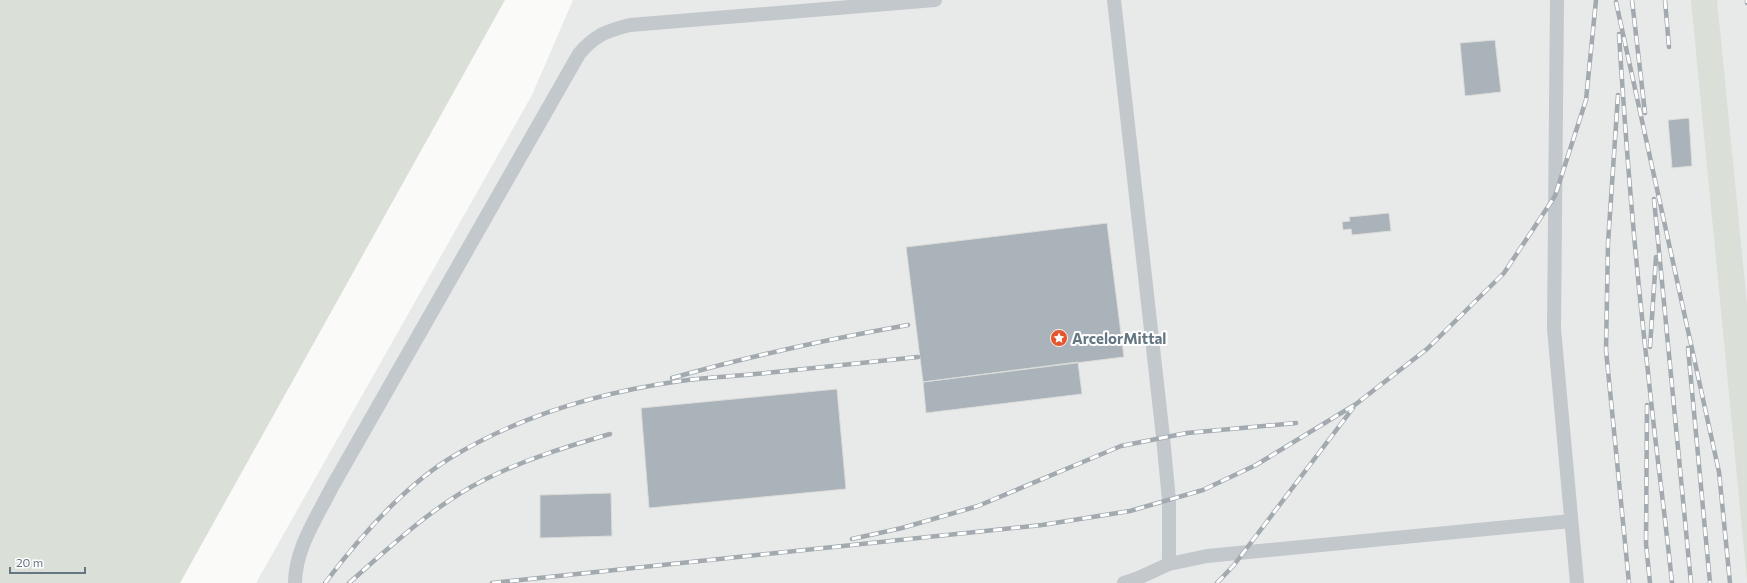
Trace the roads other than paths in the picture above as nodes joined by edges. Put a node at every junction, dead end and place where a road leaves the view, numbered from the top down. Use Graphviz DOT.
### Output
graph roads {
  1 [pos="935,0"];
  2 [pos="1114,0"];
  3 [pos="1557,0"];
  4 [pos="1571,521"];
  5 [pos="1169,564"];
  6 [pos="296,583"];
  7 [pos="1124,583"];
  8 [pos="1577,583"];
  1 -- 6 [label="lane"];
  2 -- 5 [label="lane"];
  3 -- 4 [label="lane"];
  4 -- 5 [label="lane"];
  4 -- 8 [label="lane"];
  5 -- 7 [label="lane"];
}
